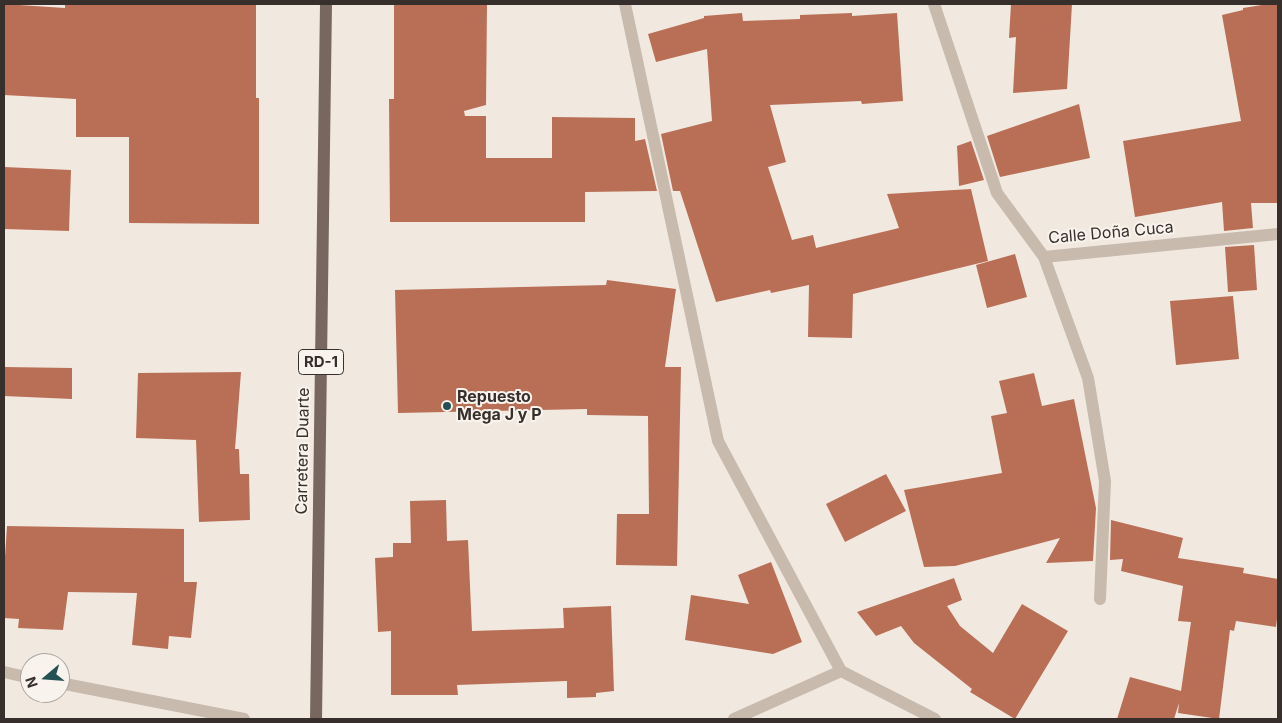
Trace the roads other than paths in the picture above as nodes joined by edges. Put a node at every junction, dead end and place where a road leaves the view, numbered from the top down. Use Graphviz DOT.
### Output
graph roads {
  1 [pos="326,4"];
  2 [pos="625,4"];
  3 [pos="934,4"];
  4 [pos="1278,234"];
  5 [pos="1044,257"];
  6 [pos="1100,599"];
  7 [pos="841,671"];
  8 [pos="4,672"];
  9 [pos="20,676"];
  10 [pos="70,685"];
  11 [pos="244,719"];
  12 [pos="316,719"];
  13 [pos="734,719"];
  14 [pos="935,719"];
  1 -- 12 [label="main road, Carretera Duarte / RD-1"];
  2 -- 7 [label="street"];
  3 -- 5 [label="street, Calle Doña Cuca"];
  4 -- 5 [label="street, Calle Doña Cuca"];
  5 -- 6 [label="street"];
  7 -- 13 [label="street"];
  7 -- 14 [label="street"];
  8 -- 9 [label="street"];
  10 -- 11 [label="street"];
}
